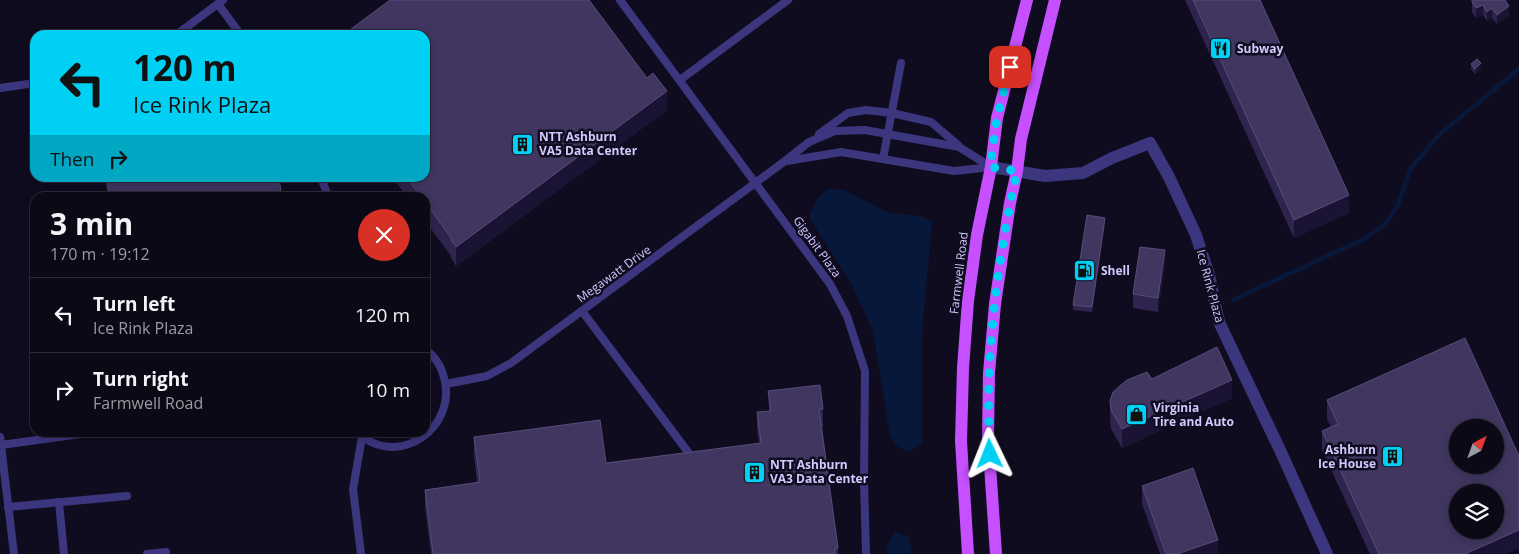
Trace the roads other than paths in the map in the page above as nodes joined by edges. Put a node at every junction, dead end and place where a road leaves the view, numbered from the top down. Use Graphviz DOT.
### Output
graph roads {
  1 [pos="620,0"];
  2 [pos="788,0"];
  3 [pos="1027,0"];
  4 [pos="1055,0"];
  5 [pos="221,2"];
  6 [pos="183,30"];
  7 [pos="238,30"];
  8 [pos="901,63"];
  9 [pos="680,80"];
  10 [pos="30,84"];
  11 [pos="0,88"];
  12 [pos="892,112"];
  13 [pos="888,134"];
  14 [pos="808,142"];
  15 [pos="959,146"];
  16 [pos="883,159"];
  17 [pos="785,161"];
  18 [pos="990,167"];
  19 [pos="1017,171"];
  20 [pos="756,182"];
  21 [pos="582,311"];
  22 [pos="430,353"];
  23 [pos="446,384"];
  24 [pos="430,432"];
  25 [pos="42,437"];
  26 [pos="360,437"];
  27 [pos="364,437"];
  28 [pos="423,437"];
  29 [pos="0,441"];
  30 [pos="688,452"];
  31 [pos="127,496"];
  32 [pos="59,502"];
  33 [pos="8,507"];
  34 [pos="14,554"];
  35 [pos="64,554"];
  36 [pos="147,554"];
  37 [pos="166,554"];
  38 [pos="361,554"];
  39 [pos="866,554"];
  40 [pos="968,554"];
  41 [pos="996,554"];
  42 [pos="1327,554"];
  1 -- 9 [label="lane, Gigabit Plaza"];
  2 -- 9 [label="lane"];
  3 -- 18 [label="main road, Farmwell Road"];
  4 -- 19 [label="main road"];
  5 -- 6 [label="lane"];
  5 -- 7 [label="lane"];
  8 -- 12 [label="lane"];
  9 -- 20 [label="lane, Gigabit Plaza"];
  10 -- 11 [label="lane"];
  12 -- 13 [label="lane"];
  12 -- 14 [label="lane"];
  12 -- 15 [label="lane"];
  13 -- 14 [label="lane"];
  13 -- 15 [label="lane"];
  13 -- 16 [label="lane"];
  14 -- 17 [label="lane, Megawatt Drive"];
  15 -- 18 [label="lane"];
  16 -- 17 [label="lane"];
  16 -- 18 [label="lane"];
  17 -- 20 [label="lane, Megawatt Drive"];
  18 -- 19 [label="street, Ice Rink Plaza"];
  18 -- 40 [label="main road, Farmwell Road"];
  19 -- 41 [label="main road"];
  19 -- 42 [label="street, Ice Rink Plaza"];
  20 -- 21 [label="lane, Megawatt Drive"];
  20 -- 39 [label="lane, Gigabit Plaza"];
  21 -- 23 [label="lane, Megawatt Drive"];
  21 -- 30 [label="lane"];
  22 -- 23 [label="lane"];
  23 -- 24 [label="lane"];
  25 -- 29 [label="lane"];
  26 -- 38 [label="lane"];
  27 -- 28 [label="lane"];
  29 -- 33 [label="lane"];
  31 -- 32 [label="lane"];
  32 -- 33 [label="lane"];
  32 -- 35 [label="lane"];
  33 -- 34 [label="lane"];
  36 -- 37 [label="lane"];
}
